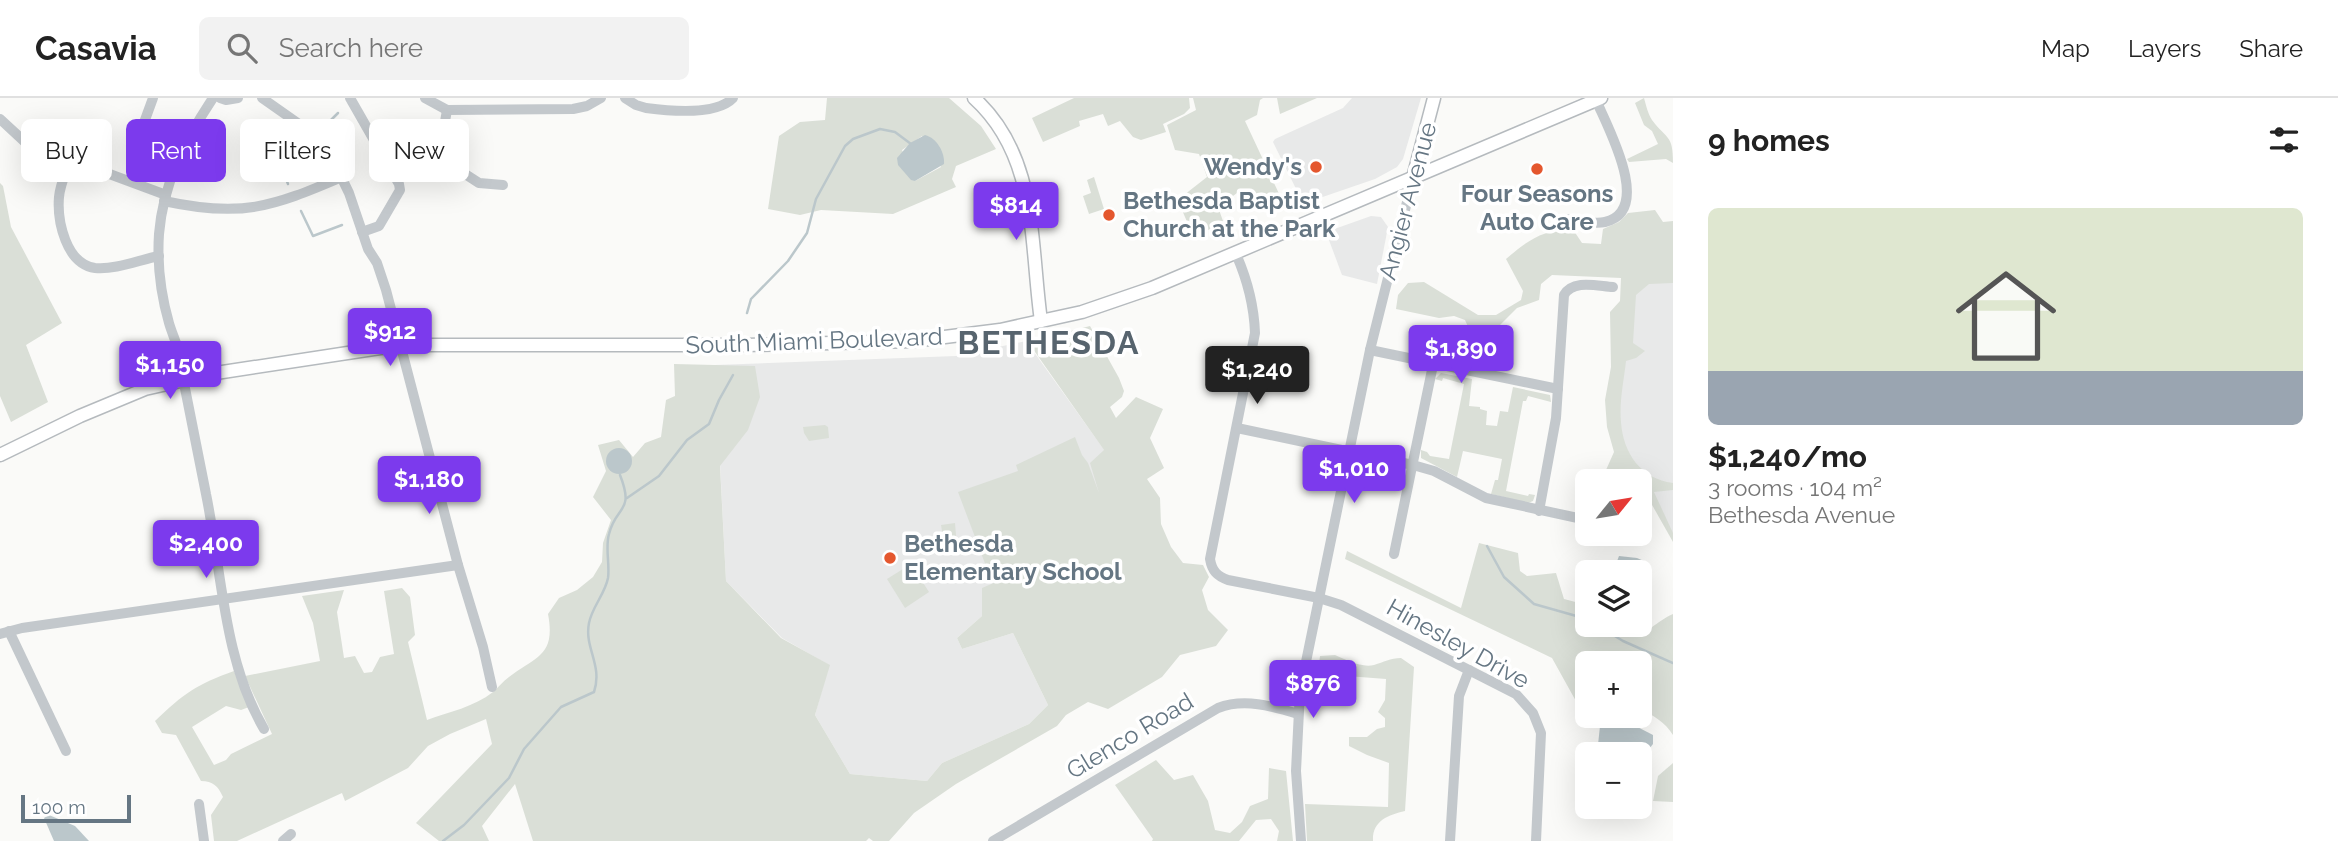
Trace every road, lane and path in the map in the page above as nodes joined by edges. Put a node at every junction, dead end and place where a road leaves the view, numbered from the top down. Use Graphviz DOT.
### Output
graph roads {
  1 [pos="153,98"];
  2 [pos="213,98"];
  3 [pos="220,98"];
  4 [pos="238,98"];
  5 [pos="262,98"];
  6 [pos="350,98"];
  7 [pos="425,98"];
  8 [pos="601,98"];
  9 [pos="625,98"];
  10 [pos="733,98"];
  11 [pos="974,98"];
  12 [pos="1434,98"];
  13 [pos="1598,99"];
  14 [pos="447,110"];
  15 [pos="0,119"];
  16 [pos="145,119"];
  17 [pos="291,119"];
  18 [pos="21,138"];
  19 [pos="112,177"];
  20 [pos="1413,178"];
  21 [pos="63,182"];
  22 [pos="330,182"];
  23 [pos="344,182"];
  24 [pos="503,185"];
  25 [pos="165,198"];
  26 [pos="1562,219"];
  27 [pos="362,232"];
  28 [pos="1236,254"];
  29 [pos="159,256"];
  30 [pos="1613,287"];
  31 [pos="1041,321"];
  32 [pos="400,345"];
  33 [pos="1370,350"];
  34 [pos="1433,365"];
  35 [pos="182,380"];
  36 [pos="1558,389"];
  37 [pos="1237,428"];
  38 [pos="1349,452"];
  39 [pos="0,455"];
  40 [pos="1413,465"];
  41 [pos="1539,510"];
  42 [pos="1575,518"];
  43 [pos="1394,554"];
  44 [pos="458,565"];
  45 [pos="1319,598"];
  46 [pos="224,599"];
  47 [pos="4,632"];
  48 [pos="1469,670"];
  49 [pos="492,687"];
  50 [pos="1298,714"];
  51 [pos="264,729"];
  52 [pos="66,751"];
  53 [pos="199,804"];
  54 [pos="291,834"];
  55 [pos="204,841"];
  56 [pos="282,841"];
  57 [pos="993,841"];
  58 [pos="1301,841"];
  59 [pos="1450,841"];
  60 [pos="1536,841"];
  1 -- 16 [label="street"];
  2 -- 25 [label="street"];
  3 -- 4 [label="street"];
  5 -- 17 [label="street"];
  6 -- 27 [label="street"];
  7 -- 14 [label="street"];
  8 -- 14 [label="street"];
  9 -- 10 [label="street"];
  11 -- 31 [label="main road"];
  12 -- 20 [label="main road, Angier Avenue"];
  13 -- 20 [label="main road, South Miami Boulevard"];
  13 -- 26 [label="street"];
  14 -- 24 [label="street"];
  15 -- 18 [label="street"];
  19 -- 25 [label="street"];
  20 -- 28 [label="main road, South Miami Boulevard"];
  20 -- 33 [label="street, Angier Avenue"];
  21 -- 29 [label="street"];
  22 -- 25 [label="street"];
  23 -- 27 [label="street"];
  25 -- 29 [label="street"];
  27 -- 32 [label="street"];
  28 -- 31 [label="main road, South Miami Boulevard"];
  28 -- 37 [label="street"];
  29 -- 35 [label="street"];
  30 -- 36 [label="street"];
  31 -- 32 [label="main road, South Miami Boulevard"];
  32 -- 35 [label="main road, South Miami Boulevard"];
  32 -- 44 [label="street"];
  33 -- 34 [label="street"];
  33 -- 38 [label="street, Angier Avenue"];
  34 -- 36 [label="street"];
  34 -- 40 [label="street"];
  35 -- 39 [label="main road, South Miami Boulevard"];
  35 -- 46 [label="street"];
  36 -- 41 [label="street"];
  37 -- 38 [label="street"];
  37 -- 45 [label="street, Hinesley Drive"];
  38 -- 40 [label="street"];
  38 -- 45 [label="street, Angier Avenue"];
  40 -- 41 [label="street"];
  40 -- 43 [label="street"];
  41 -- 42 [label="street"];
  44 -- 46 [label="street"];
  44 -- 49 [label="street"];
  45 -- 48 [label="street, Hinesley Drive"];
  45 -- 50 [label="street, Angier Avenue"];
  46 -- 47 [label="street"];
  46 -- 51 [label="street"];
  47 -- 52 [label="street"];
  48 -- 59 [label="street"];
  48 -- 60 [label="street, Hinesley Drive"];
  50 -- 57 [label="street, Glenco Road"];
  50 -- 58 [label="street, Angier Avenue"];
  53 -- 55 [label="street"];
  54 -- 56 [label="street"];
}
